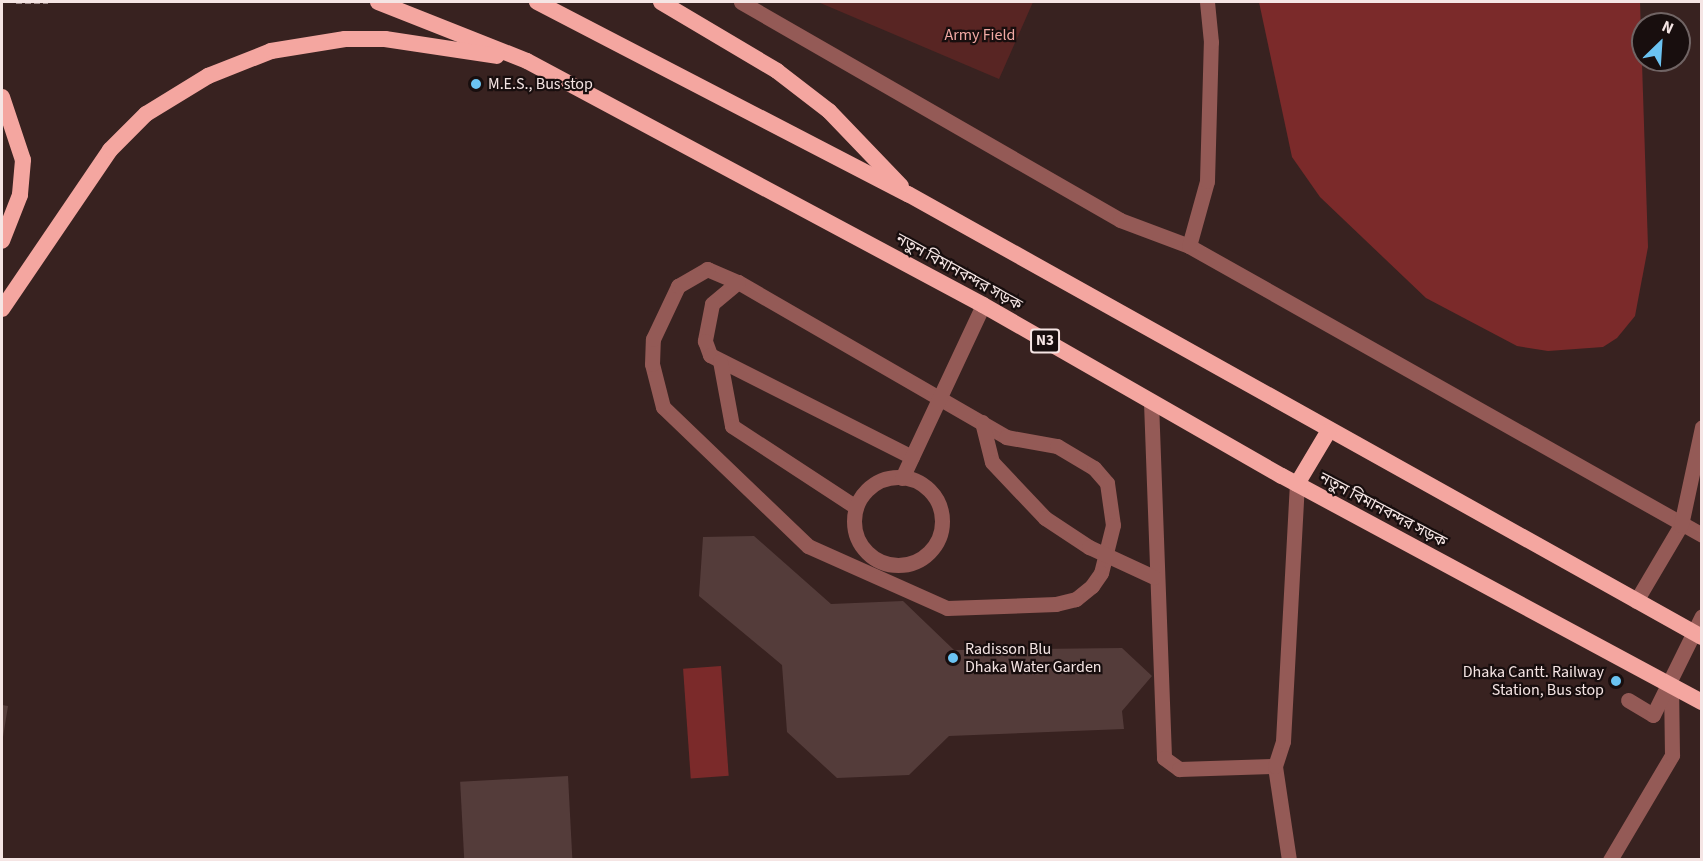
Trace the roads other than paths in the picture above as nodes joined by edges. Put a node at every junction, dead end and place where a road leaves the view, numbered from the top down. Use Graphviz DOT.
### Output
graph roads {
  1 [pos="378,2"];
  2 [pos="537,2"];
  3 [pos="661,2"];
  4 [pos="741,2"];
  5 [pos="1207,2"];
  6 [pos="527,62"];
  7 [pos="2,97"];
  8 [pos="908,194"];
  9 [pos="2,241"];
  10 [pos="1189,246"];
  11 [pos="738,282"];
  12 [pos="983,305"];
  13 [pos="2,309"];
  14 [pos="720,361"];
  15 [pos="940,396"];
  16 [pos="1151,402"];
  17 [pos="982,422"];
  18 [pos="1701,427"];
  19 [pos="1328,432"];
  20 [pos="912,457"];
  21 [pos="902,478"];
  22 [pos="1298,484"];
  23 [pos="856,507"];
  24 [pos="1681,525"];
  25 [pos="1701,535"];
  26 [pos="1154,577"];
  27 [pos="1636,601"];
  28 [pos="1701,616"];
  29 [pos="1701,637"];
  30 [pos="1671,686"];
  31 [pos="1628,700"];
  32 [pos="1701,702"];
  33 [pos="1275,765"];
  34 [pos="1288,860"];
  35 [pos="1610,860"];
  1 -- 6 [label="highway, নতুন বিমানবন্দর সড়ক / N3"];
  2 -- 8 [label="highway"];
  3 -- 8 [label="highway"];
  4 -- 10 [label="street"];
  5 -- 10 [label="street"];
  6 -- 12 [label="highway, নতুন বিমানবন্দর সড়ক / N3"];
  6 -- 13 [label="highway"];
  7 -- 9 [label="highway"];
  8 -- 19 [label="highway"];
  10 -- 24 [label="street"];
  11 -- 14 [label="street"];
  11 -- 15 [label="street"];
  11 -- 17 [label="street"];
  12 -- 15 [label="street"];
  12 -- 16 [label="highway, নতুন বিমানবন্দর সড়ক / N3"];
  14 -- 20 [label="street"];
  14 -- 23 [label="street"];
  15 -- 17 [label="street"];
  15 -- 20 [label="street"];
  16 -- 22 [label="highway, নতুন বিমানবন্দর সড়ক / N3"];
  16 -- 26 [label="street"];
  17 -- 26 [label="street"];
  18 -- 24 [label="street"];
  19 -- 22 [label="highway"];
  19 -- 27 [label="highway"];
  20 -- 21 [label="street"];
  21 -- 23 [label="street"];
  21 -- 23 [label="street"];
  22 -- 30 [label="highway, নতুন বিমানবন্দর সড়ক / N3"];
  22 -- 33 [label="street"];
  24 -- 25 [label="street"];
  24 -- 27 [label="street"];
  26 -- 33 [label="street"];
  27 -- 29 [label="highway"];
  28 -- 31 [label="street"];
  30 -- 32 [label="highway, নতুন বিমানবন্দর সড়ক / N3"];
  30 -- 35 [label="street"];
  33 -- 34 [label="street"];
}
